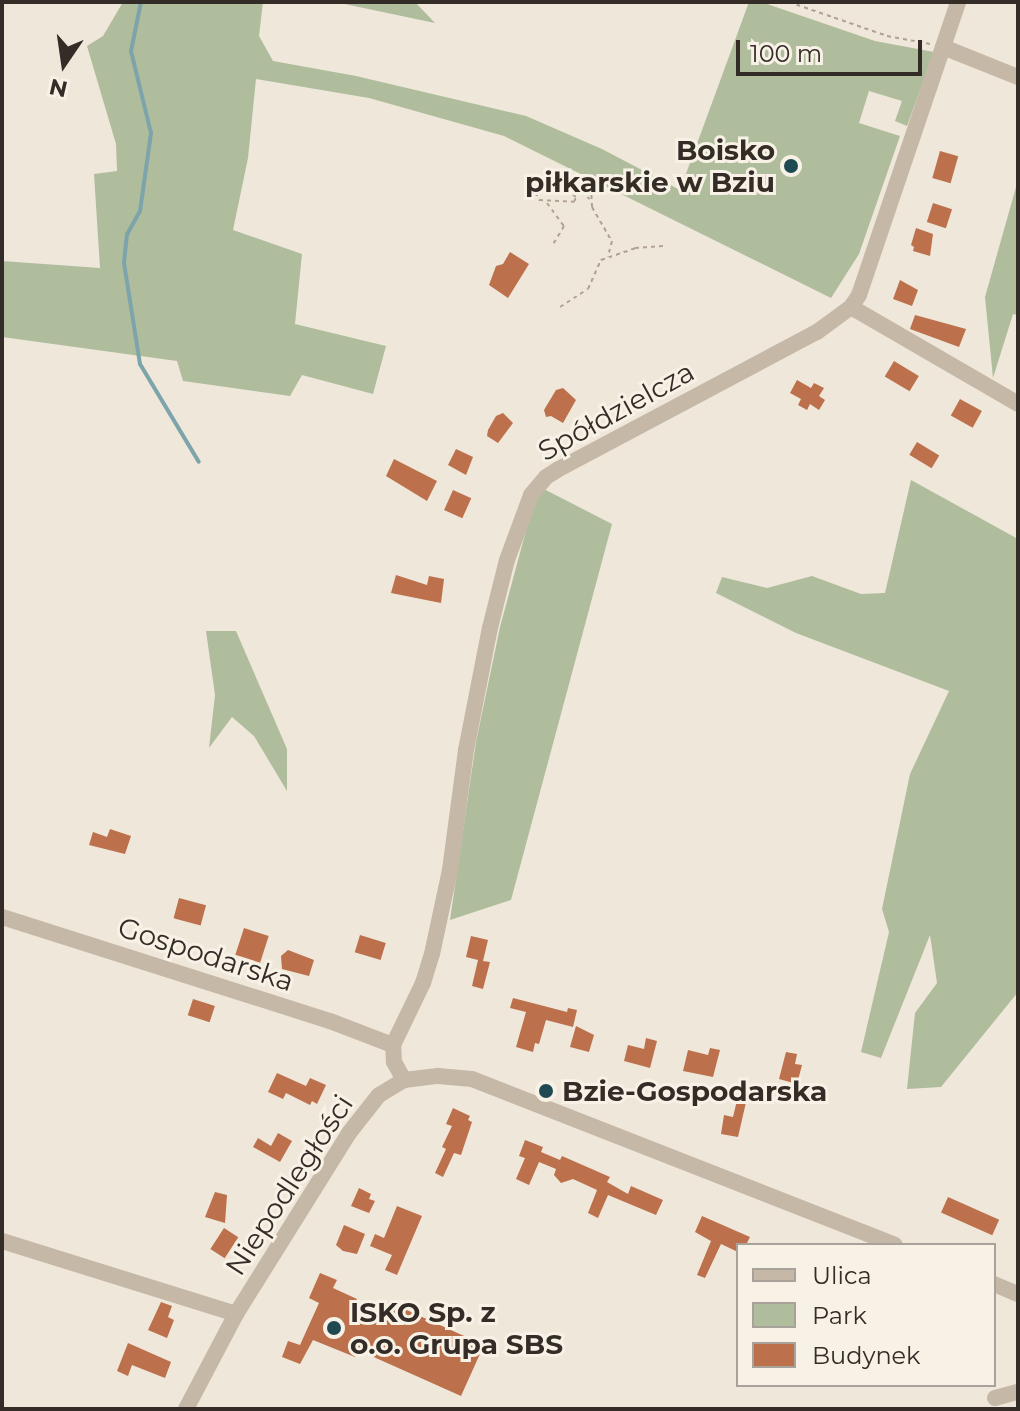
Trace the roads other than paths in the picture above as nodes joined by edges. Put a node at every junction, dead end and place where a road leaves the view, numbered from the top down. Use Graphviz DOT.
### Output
graph roads {
  1 [pos="958,2"];
  2 [pos="943,47"];
  3 [pos="1018,77"];
  4 [pos="851,307"];
  5 [pos="1018,404"];
  6 [pos="2,917"];
  7 [pos="393,1045"];
  8 [pos="404,1080"];
  9 [pos="2,1241"];
  10 [pos="890,1243"];
  11 [pos="996,1285"];
  12 [pos="1018,1294"];
  13 [pos="236,1314"];
  14 [pos="1018,1392"];
  15 [pos="995,1398"];
  16 [pos="186,1409"];
  1 -- 2 [label="street, Spółdzielcza"];
  2 -- 3 [label="street"];
  2 -- 4 [label="street, Spółdzielcza"];
  4 -- 5 [label="street"];
  4 -- 7 [label="street, Spółdzielcza"];
  6 -- 7 [label="street, Gospodarska"];
  7 -- 8 [label="street"];
  8 -- 10 [label="street"];
  8 -- 13 [label="street, Niepodległości"];
  9 -- 13 [label="street"];
  11 -- 12 [label="street"];
  13 -- 16 [label="street, Niepodległości"];
  14 -- 15 [label="street"];
}
